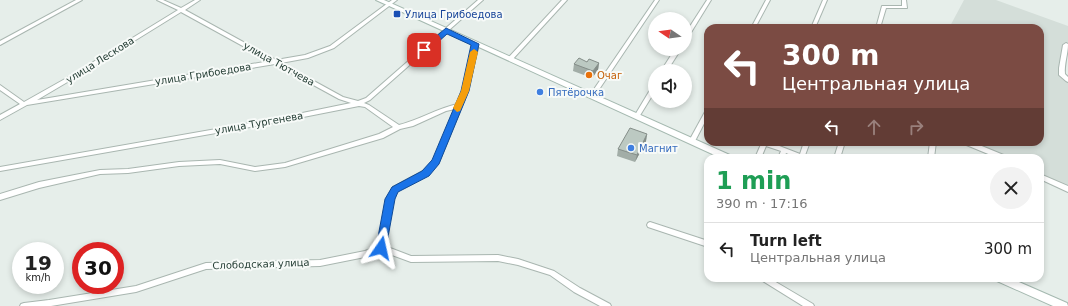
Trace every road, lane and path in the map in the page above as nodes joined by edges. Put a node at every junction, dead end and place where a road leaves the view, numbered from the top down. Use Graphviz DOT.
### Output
graph roads {
  1 [pos="80,0"];
  2 [pos="159,0"];
  3 [pos="198,0"];
  4 [pos="379,0"];
  5 [pos="396,0"];
  6 [pos="481,0"];
  7 [pos="565,0"];
  8 [pos="657,0"];
  9 [pos="709,0"];
  10 [pos="768,0"];
  11 [pos="825,0"];
  12 [pos="904,0"];
  13 [pos="389,4"];
  14 [pos="181,10"];
  15 [pos="755,24"];
  16 [pos="815,24"];
  17 [pos="879,24"];
  18 [pos="692,27"];
  19 [pos="446,30"];
  20 [pos="0,43"];
  21 [pos="476,44"];
  22 [pos="1066,45"];
  23 [pos="510,59"];
  24 [pos="275,62"];
  25 [pos="1068,80"];
  26 [pos="0,87"];
  27 [pos="592,96"];
  28 [pos="648,97"];
  29 [pos="23,104"];
  30 [pos="357,104"];
  31 [pos="459,106"];
  32 [pos="636,116"];
  33 [pos="0,118"];
  34 [pos="704,118"];
  35 [pos="398,127"];
  36 [pos="692,141"];
  37 [pos="774,146"];
  38 [pos="976,146"];
  39 [pos="784,150"];
  40 [pos="720,154"];
  41 [pos="782,154"];
  42 [pos="794,154"];
  43 [pos="994,154"];
  44 [pos="0,170"];
  45 [pos="1044,178"];
  46 [pos="1068,188"];
  47 [pos="0,197"];
  48 [pos="650,226"];
  49 [pos="704,243"];
  50 [pos="381,248"];
  51 [pos="770,282"];
  52 [pos="1009,282"];
  53 [pos="24,306"];
  54 [pos="607,306"];
  55 [pos="810,306"];
  56 [pos="1064,306"];
  1 -- 20 [label="street"];
  2 -- 14 [label="street, улица Тютчева"];
  3 -- 14 [label="street, улица Лескова"];
  4 -- 13 [label="street"];
  5 -- 13 [label="street, улица Грибоедова"];
  6 -- 19 [label="street, улица Тургенева"];
  7 -- 23 [label="street"];
  8 -- 27 [label="street"];
  9 -- 18 [label="street"];
  10 -- 15 [label="street"];
  11 -- 16 [label="street"];
  12 -- 17 [label="street"];
  13 -- 19 [label="street"];
  13 -- 24 [label="street, улица Грибоедова"];
  14 -- 24 [label="street, улица Тютчева"];
  14 -- 29 [label="street, улица Лескова"];
  19 -- 21 [label="street"];
  19 -- 30 [label="street, улица Тургенева"];
  21 -- 23 [label="street"];
  21 -- 31 [label="street"];
  22 -- 25 [label="street"];
  23 -- 27 [label="street"];
  24 -- 29 [label="street, улица Грибоедова"];
  24 -- 30 [label="street, улица Тютчева"];
  26 -- 29 [label="street"];
  27 -- 32 [label="street"];
  28 -- 32 [label="street"];
  29 -- 33 [label="street, улица Лескова"];
  30 -- 35 [label="street, улица Тютчева"];
  30 -- 44 [label="street, улица Тургенева"];
  31 -- 35 [label="street"];
  31 -- 50 [label="street"];
  32 -- 36 [label="street"];
  34 -- 36 [label="street"];
  35 -- 47 [label="street"];
  36 -- 40 [label="street"];
  37 -- 39 [label="street"];
  38 -- 43 [label="street"];
  39 -- 41 [label="street"];
  39 -- 42 [label="street"];
  45 -- 46 [label="street"];
  48 -- 49 [label="street"];
  50 -- 53 [label="street, Слободская улица"];
  50 -- 54 [label="street"];
  51 -- 55 [label="street"];
  52 -- 56 [label="street"];
}
